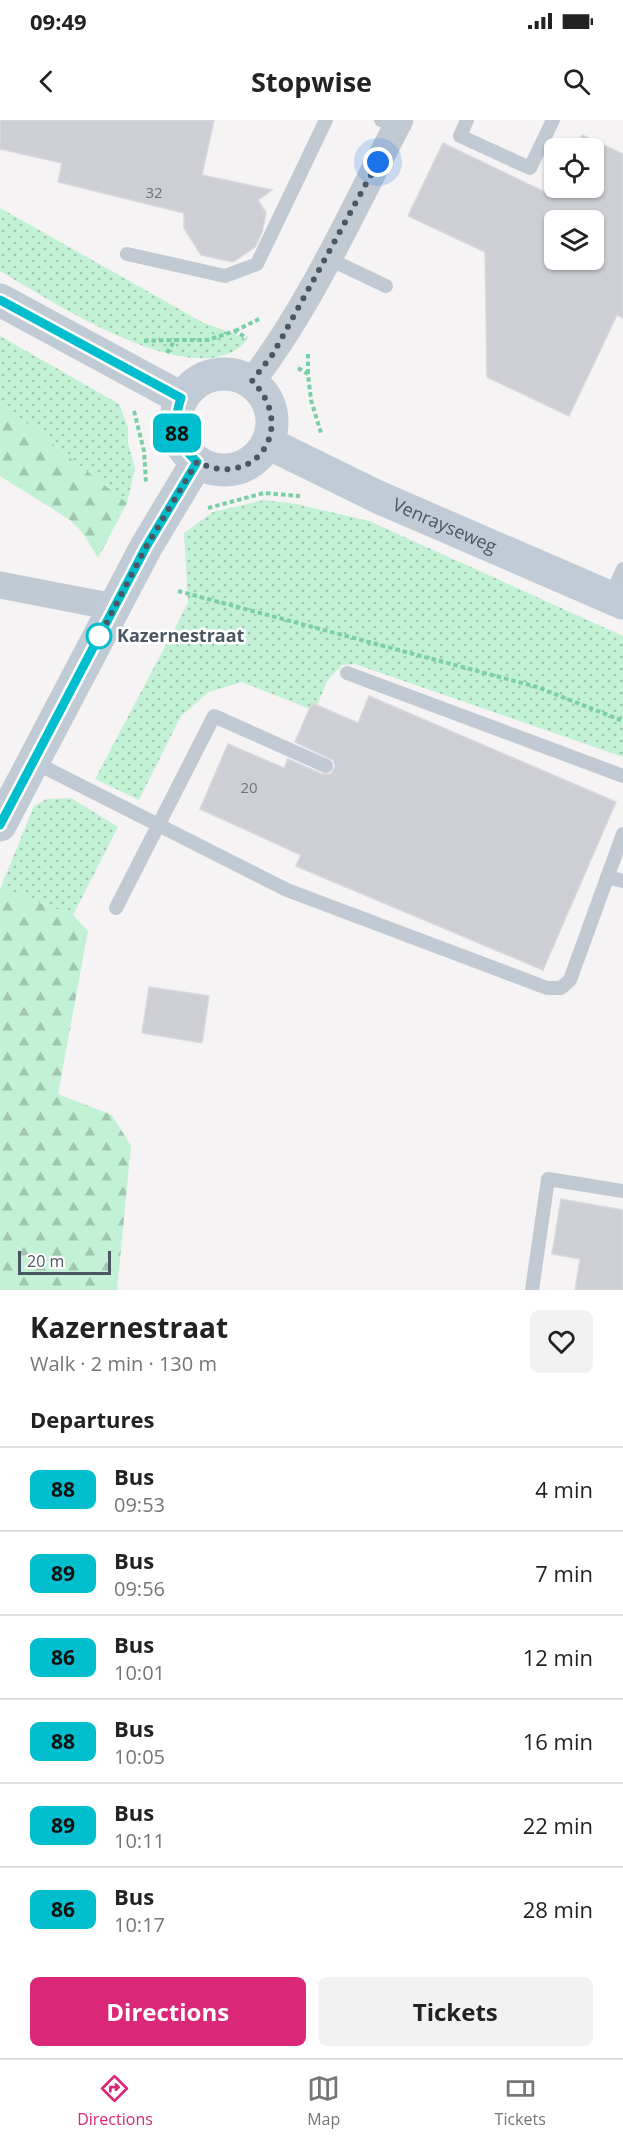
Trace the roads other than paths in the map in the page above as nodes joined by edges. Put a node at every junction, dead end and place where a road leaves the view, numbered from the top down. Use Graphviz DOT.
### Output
graph roads {
  1 [pos="326,120"];
  2 [pos="467,120"];
  3 [pos="553,120"];
  4 [pos="393,121"];
  5 [pos="127,254"];
  6 [pos="327,258"];
  7 [pos="386,286"];
  8 [pos="0,300"];
  9 [pos="252,381"];
  10 [pos="181,398"];
  11 [pos="268,443"];
  12 [pos="197,462"];
  13 [pos="0,585"];
  14 [pos="619,590"];
  15 [pos="114,607"];
  16 [pos="347,674"];
  17 [pos="32,761"];
  18 [pos="326,766"];
  19 [pos="623,776"];
  20 [pos="0,825"];
  21 [pos="158,826"];
  22 [pos="623,834"];
  23 [pos="607,878"];
  24 [pos="623,881"];
  25 [pos="116,908"];
  26 [pos="623,1191"];
  27 [pos="532,1290"];
  1 -- 5 [label="lane"];
  2 -- 3 [label="lane"];
  4 -- 6 [label="street"];
  6 -- 7 [label="lane"];
  6 -- 9 [label="street"];
  8 -- 10 [label="street"];
  9 -- 10 [label="street"];
  9 -- 11 [label="street"];
  10 -- 12 [label="street"];
  11 -- 12 [label="street"];
  11 -- 14 [label="street, Venrayseweg"];
  12 -- 15 [label="street"];
  13 -- 15 [label="street"];
  15 -- 17 [label="street"];
  16 -- 19 [label="lane"];
  17 -- 20 [label="street"];
  17 -- 21 [label="lane"];
  18 -- 21 [label="lane"];
  21 -- 23 [label="lane"];
  21 -- 25 [label="lane"];
  22 -- 23 [label="lane"];
  23 -- 24 [label="lane"];
  26 -- 27 [label="lane"];
}
